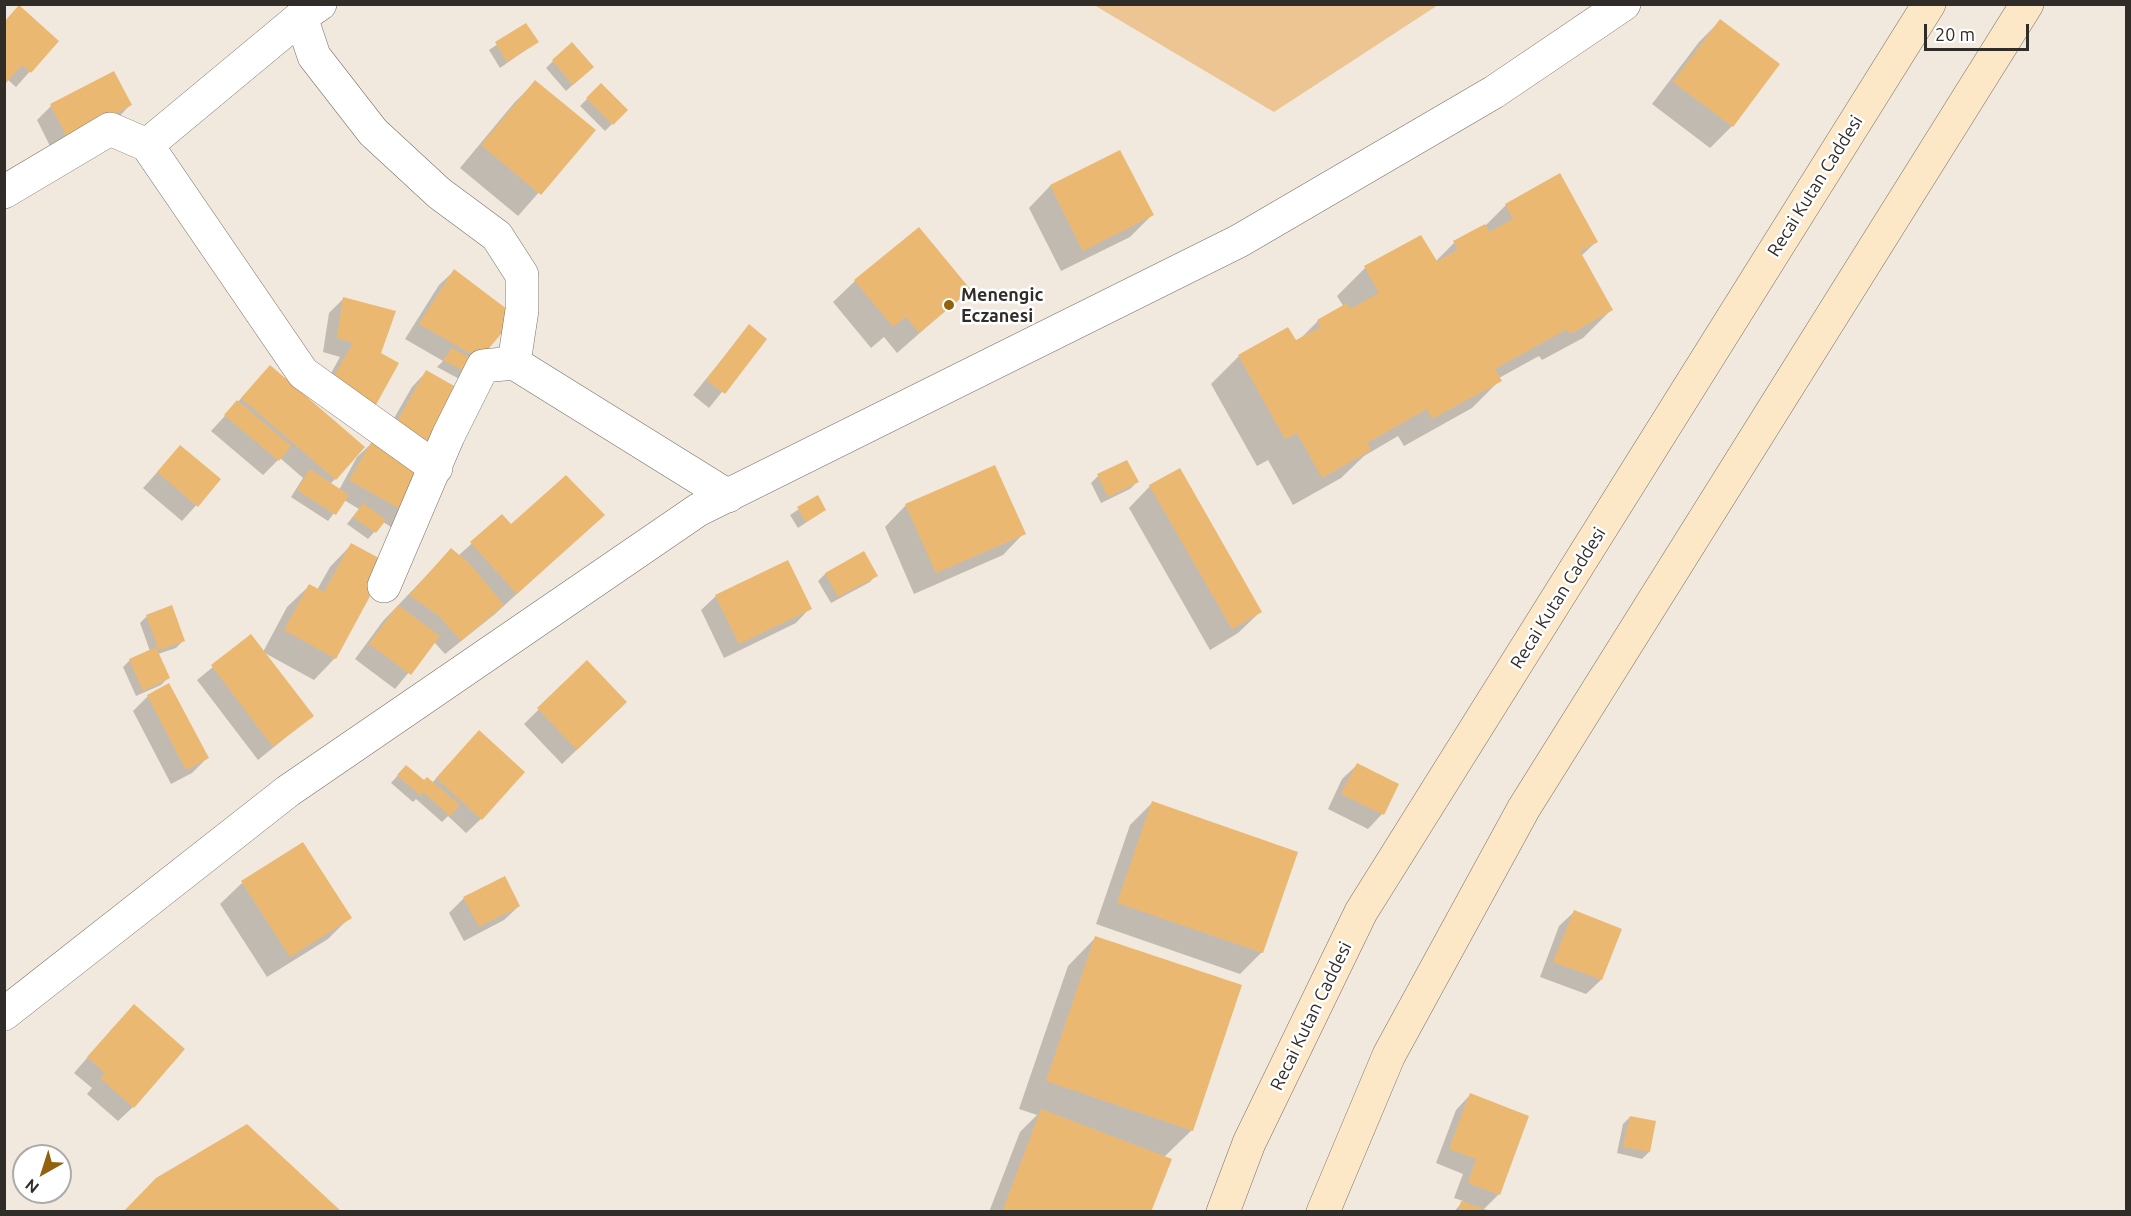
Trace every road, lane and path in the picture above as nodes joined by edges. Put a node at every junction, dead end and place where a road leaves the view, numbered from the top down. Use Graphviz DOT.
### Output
graph roads {
  1 [pos="1592,4"];
  2 [pos="1624,4"];
  3 [pos="1929,4"];
  4 [pos="2026,4"];
  5 [pos="311,11"];
  6 [pos="1494,92"];
  7 [pos="147,145"];
  8 [pos="4,192"];
  9 [pos="514,363"];
  10 [pos="436,468"];
  11 [pos="728,495"];
  12 [pos="384,586"];
  13 [pos="4,1014"];
  14 [pos="1223,1212"];
  15 [pos="1323,1212"];
  1 -- 6 [label="street"];
  2 -- 6 [label="street"];
  3 -- 14 [label="main road, Recai Kutan Caddesi"];
  4 -- 15 [label="main road"];
  5 -- 7 [label="street"];
  5 -- 9 [label="street"];
  6 -- 11 [label="street"];
  7 -- 8 [label="street"];
  7 -- 10 [label="street"];
  9 -- 10 [label="street"];
  9 -- 11 [label="street"];
  10 -- 12 [label="street"];
  11 -- 13 [label="street"];
}
